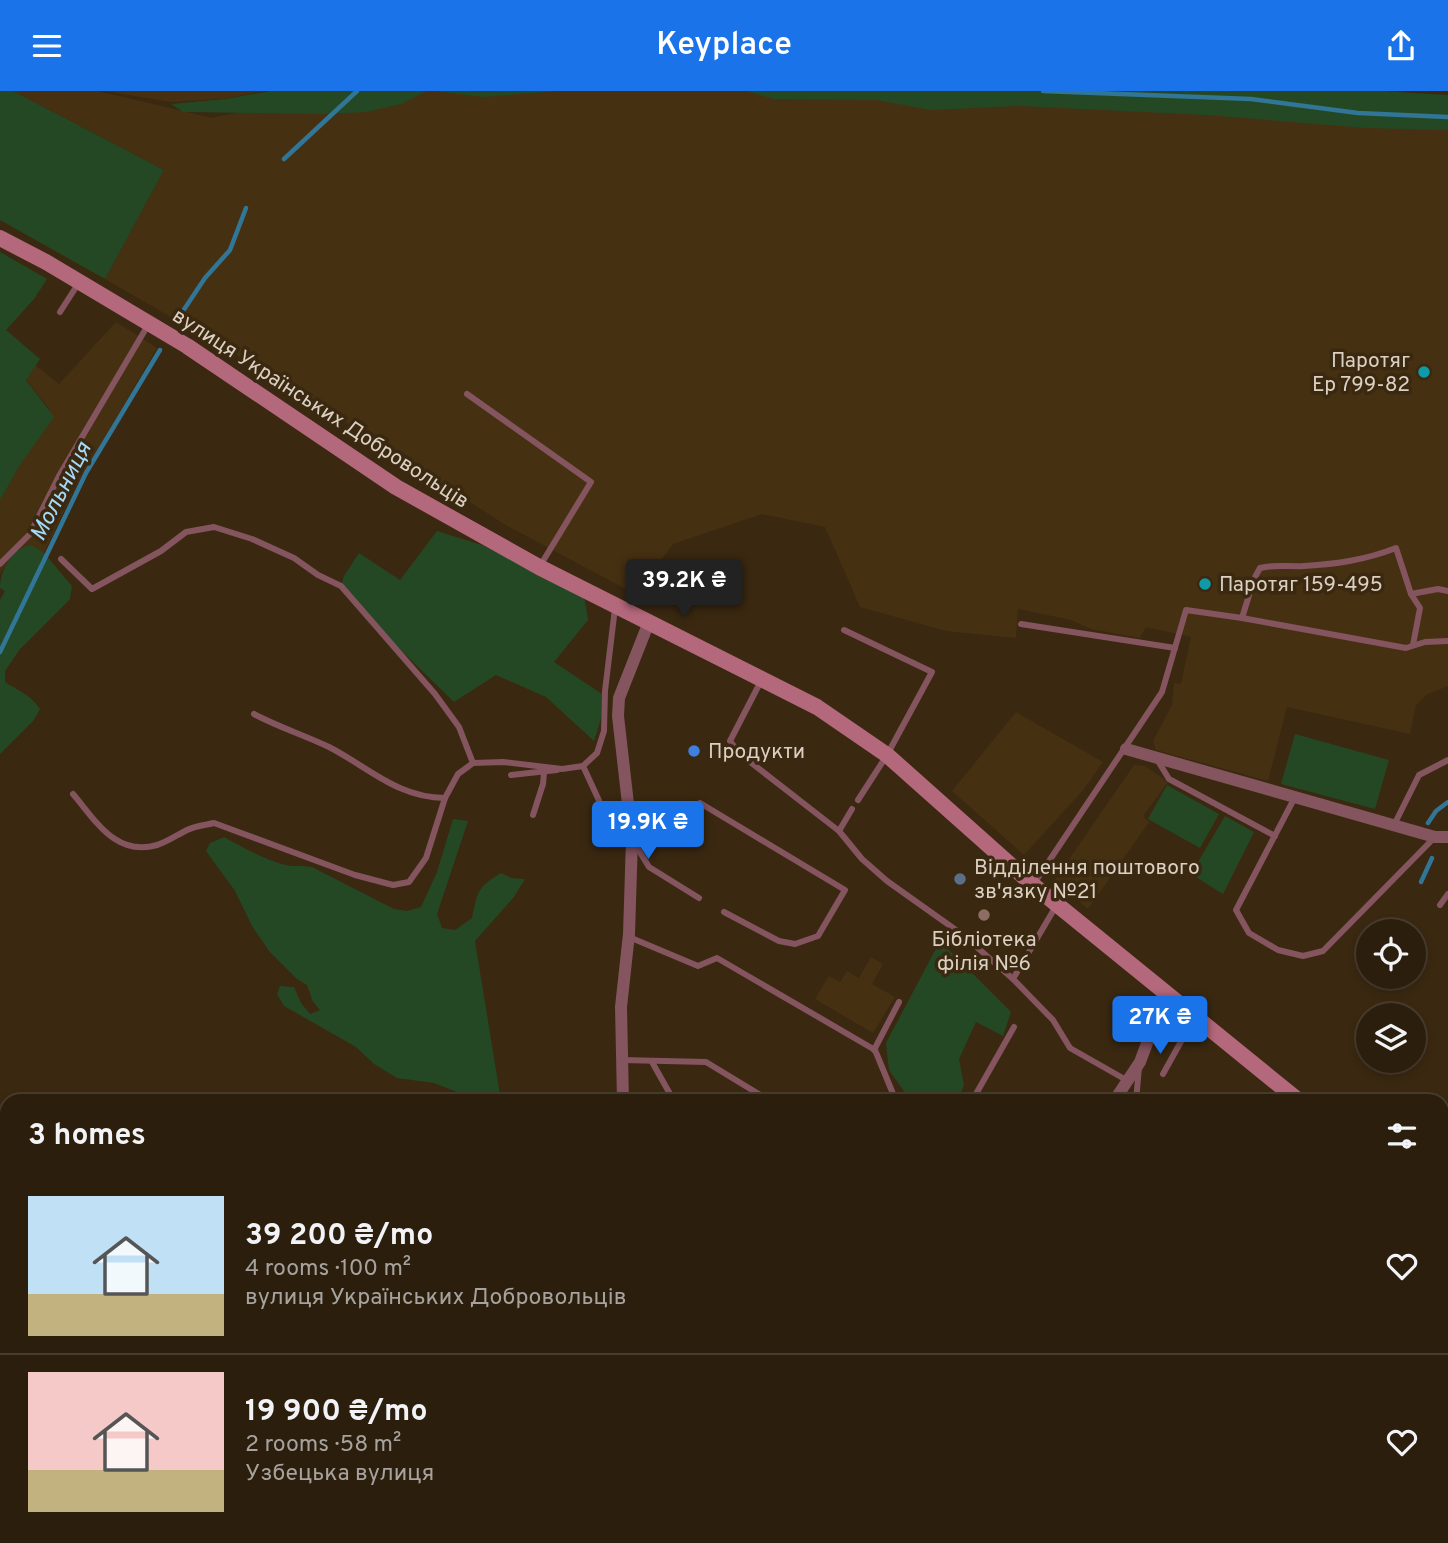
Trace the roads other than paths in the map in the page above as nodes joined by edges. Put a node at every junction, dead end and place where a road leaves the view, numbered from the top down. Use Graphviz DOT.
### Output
graph roads {
  1 [pos="0,237"];
  2 [pos="79,282"];
  3 [pos="60,312"];
  4 [pos="148,323"];
  5 [pos="467,394"];
  6 [pos="61,559"];
  7 [pos="0,564"];
  8 [pos="539,567"];
  9 [pos="1448,591"];
  10 [pos="1411,594"];
  11 [pos="615,606"];
  12 [pos="1242,618"];
  13 [pos="649,622"];
  14 [pos="1021,624"];
  15 [pos="844,630"];
  16 [pos="1448,641"];
  17 [pos="1413,645"];
  18 [pos="1175,648"];
  19 [pos="762,679"];
  20 [pos="254,714"];
  21 [pos="1126,749"];
  22 [pos="887,755"];
  23 [pos="1155,757"];
  24 [pos="1448,761"];
  25 [pos="473,763"];
  26 [pos="583,766"];
  27 [pos="562,769"];
  28 [pos="544,773"];
  29 [pos="511,775"];
  30 [pos="73,795"];
  31 [pos="1295,797"];
  32 [pos="445,798"];
  33 [pos="858,800"];
  34 [pos="701,803"];
  35 [pos="852,809"];
  36 [pos="533,815"];
  37 [pos="1394,825"];
  38 [pos="839,831"];
  39 [pos="1275,836"];
  40 [pos="1442,837"];
  41 [pos="632,839"];
  42 [pos="1033,885"];
  43 [pos="1448,894"];
  44 [pos="699,898"];
  45 [pos="1057,904"];
  46 [pos="1440,905"];
  47 [pos="724,912"];
  48 [pos="629,937"];
  49 [pos="1029,952"];
  50 [pos="1024,960"];
  51 [pos="1013,979"];
  52 [pos="1166,992"];
  53 [pos="899,1002"];
  54 [pos="1195,1016"];
  55 [pos="1014,1027"];
  56 [pos="874,1050"];
  57 [pos="622,1060"];
  58 [pos="652,1062"];
  59 [pos="1140,1062"];
  60 [pos="1163,1074"];
  61 [pos="1128,1081"];
  62 [pos="623,1094"];
  63 [pos="670,1094"];
  64 [pos="759,1094"];
  65 [pos="893,1094"];
  66 [pos="976,1094"];
  67 [pos="1119,1094"];
  68 [pos="1137,1094"];
  69 [pos="1290,1094"];
  1 -- 2 [label="street, вулиця Українських Добровольців"];
  2 -- 3 [label="lane"];
  2 -- 4 [label="street, вулиця Українських Добровольців"];
  4 -- 7 [label="lane"];
  4 -- 8 [label="street, вулиця Українських Добровольців"];
  5 -- 8 [label="lane"];
  6 -- 25 [label="lane"];
  8 -- 11 [label="street, вулиця Українських Добровольців"];
  9 -- 10 [label="lane"];
  10 -- 12 [label="lane"];
  10 -- 17 [label="lane"];
  11 -- 13 [label="street, вулиця Українських Добровольців"];
  11 -- 26 [label="lane"];
  12 -- 17 [label="lane"];
  12 -- 18 [label="lane"];
  13 -- 19 [label="street, вулиця Українських Добровольців"];
  13 -- 41 [label="street"];
  14 -- 18 [label="lane"];
  15 -- 22 [label="lane"];
  16 -- 17 [label="lane"];
  18 -- 21 [label="lane"];
  19 -- 22 [label="street, вулиця Українських Добровольців"];
  19 -- 38 [label="lane"];
  20 -- 32 [label="lane"];
  21 -- 23 [label="street"];
  21 -- 42 [label="lane"];
  22 -- 33 [label="lane"];
  22 -- 42 [label="street, вулиця Українських Добровольців"];
  23 -- 31 [label="street"];
  23 -- 39 [label="lane"];
  24 -- 37 [label="lane"];
  25 -- 27 [label="lane"];
  25 -- 32 [label="lane"];
  26 -- 27 [label="lane"];
  26 -- 41 [label="lane"];
  27 -- 28 [label="lane"];
  28 -- 29 [label="lane"];
  28 -- 36 [label="lane"];
  30 -- 32 [label="lane"];
  31 -- 37 [label="street"];
  31 -- 39 [label="lane"];
  34 -- 47 [label="lane"];
  35 -- 38 [label="lane"];
  37 -- 40 [label="street"];
  38 -- 51 [label="lane"];
  39 -- 40 [label="lane"];
  41 -- 44 [label="lane"];
  41 -- 48 [label="street"];
  42 -- 45 [label="street, вулиця Українських Добровольців"];
  43 -- 46 [label="lane"];
  45 -- 49 [label="lane"];
  45 -- 52 [label="street, вулиця Українських Добровольців"];
  48 -- 56 [label="lane"];
  48 -- 57 [label="street"];
  50 -- 51 [label="lane"];
  51 -- 61 [label="lane"];
  52 -- 54 [label="street, вулиця Українських Добровольців"];
  52 -- 59 [label="street"];
  53 -- 56 [label="lane"];
  54 -- 60 [label="lane"];
  54 -- 69 [label="street, вулиця Українських Добровольців"];
  55 -- 66 [label="lane"];
  56 -- 65 [label="lane"];
  57 -- 58 [label="lane"];
  57 -- 62 [label="street"];
  58 -- 63 [label="lane"];
  58 -- 64 [label="lane"];
  59 -- 61 [label="street"];
  59 -- 68 [label="lane"];
  61 -- 67 [label="street"];
}
